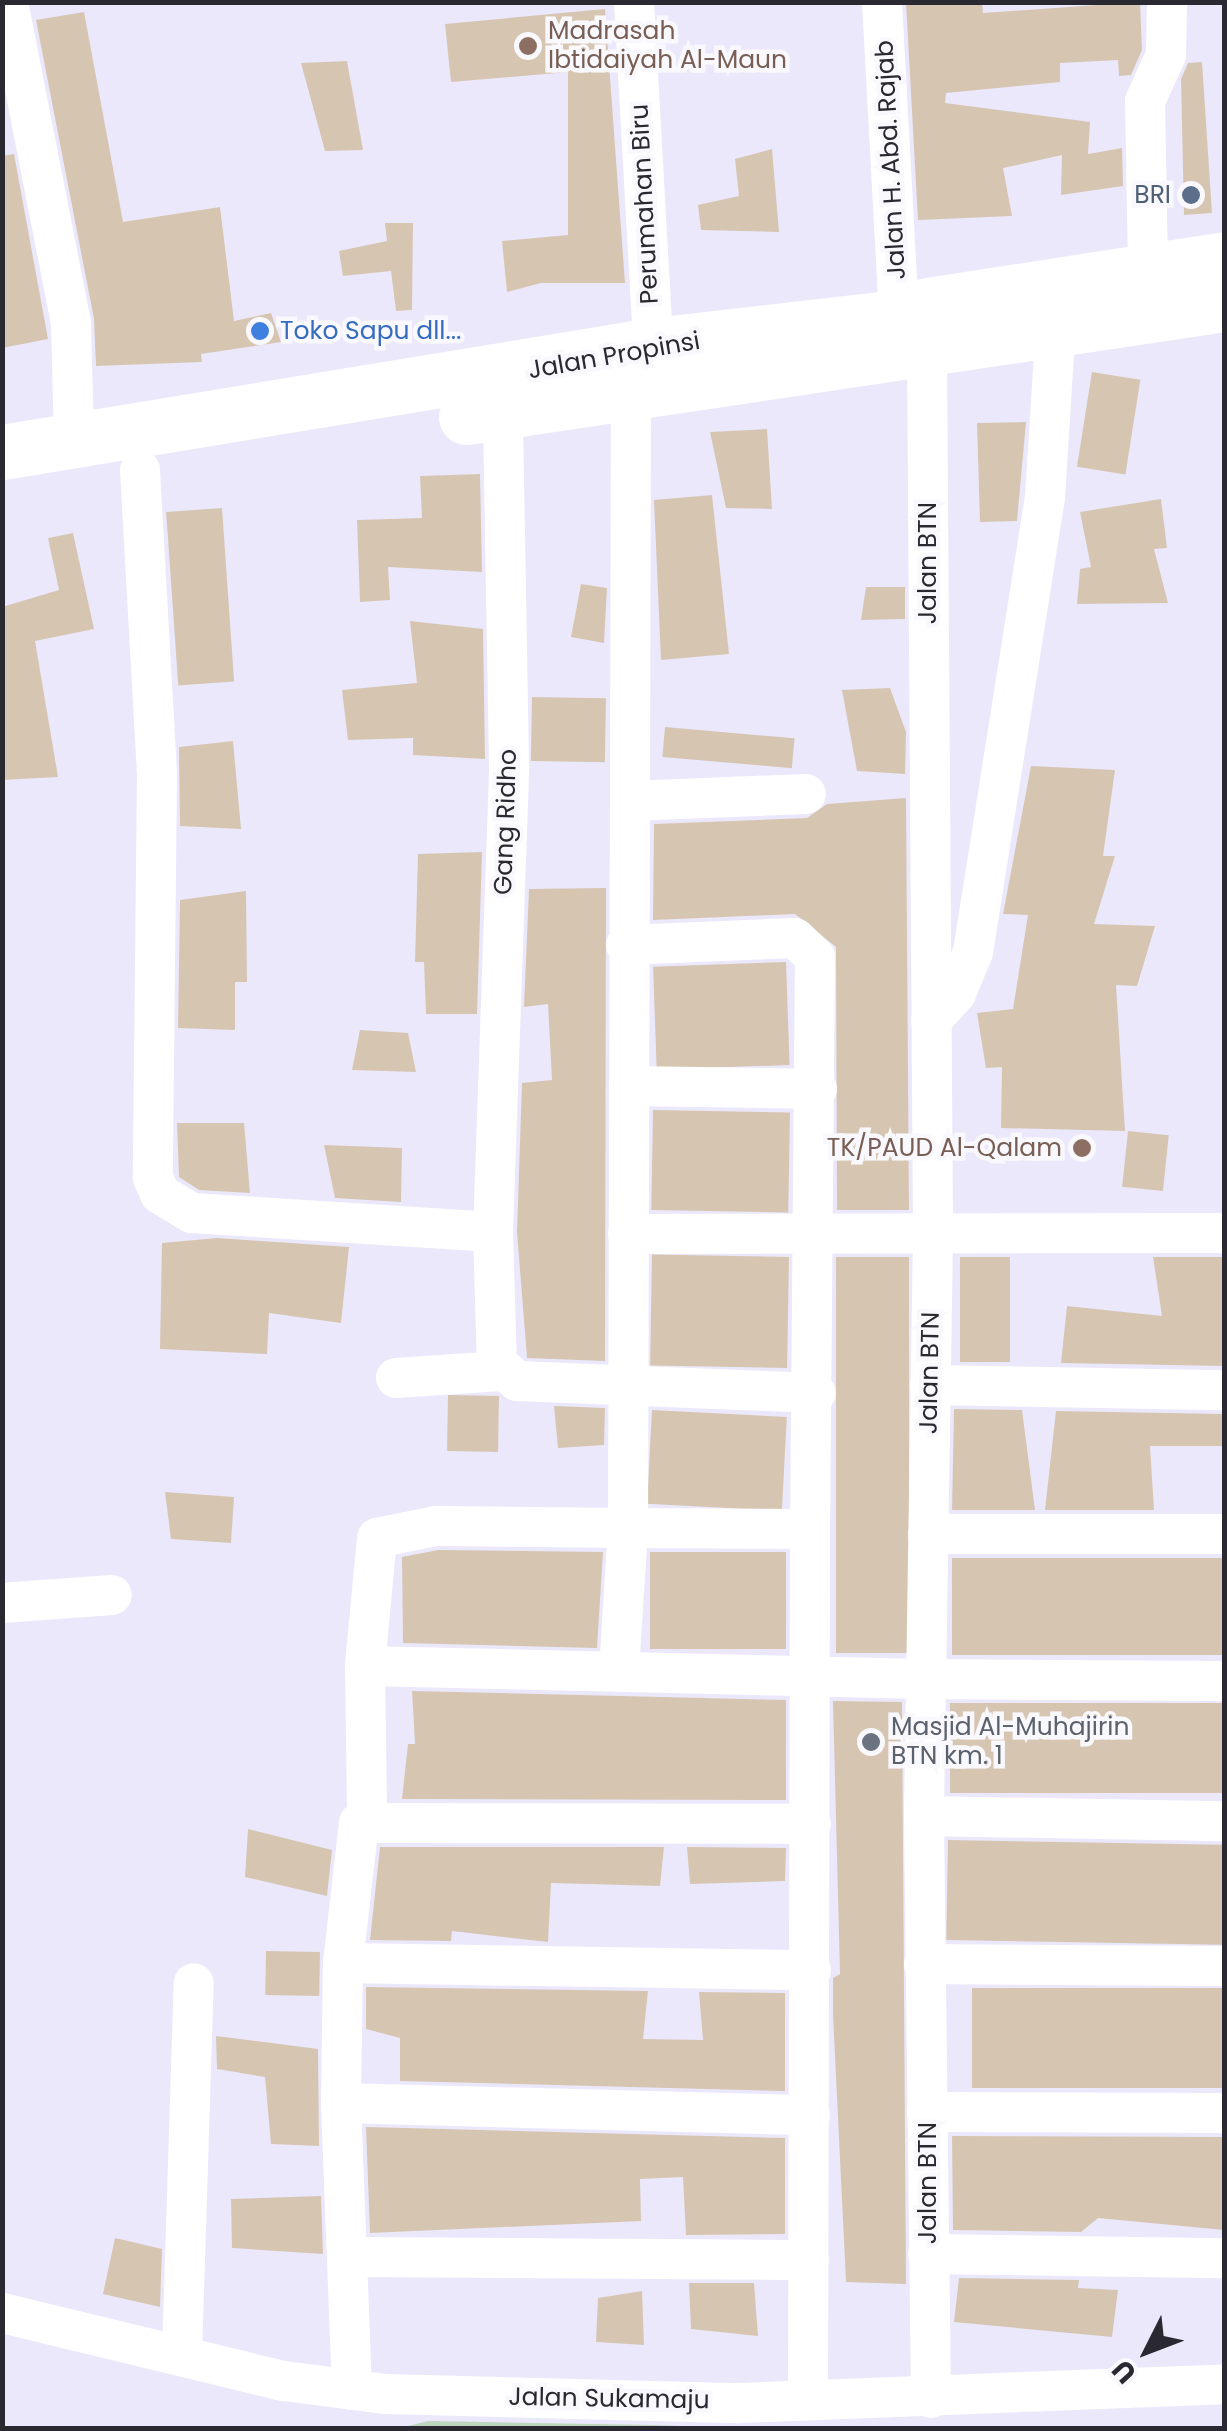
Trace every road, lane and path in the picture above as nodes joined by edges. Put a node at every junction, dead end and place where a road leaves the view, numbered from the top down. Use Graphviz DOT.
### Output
graph roads {
  1 [pos="8,2"];
  2 [pos="634,2"];
  3 [pos="882,2"];
  4 [pos="1166,2"];
  5 [pos="1224,259"];
  6 [pos="1148,271"];
  7 [pos="1224,304"];
  8 [pos="1057,308"];
  9 [pos="913,333"];
  10 [pos="653,345"];
  11 [pos="631,398"];
  12 [pos="503,411"];
  13 [pos="74,441"];
  14 [pos="2,452"];
  15 [pos="140,470"];
  16 [pos="2,489"];
  17 [pos="806,794"];
  18 [pos="630,801"];
  19 [pos="626,945"];
  20 [pos="931,1021"];
  21 [pos="629,1086"];
  22 [pos="817,1089"];
  23 [pos="492,1232"];
  24 [pos="1224,1233"];
  25 [pos="628,1234"];
  26 [pos="816,1234"];
  27 [pos="933,1236"];
  28 [pos="501,1371"];
  29 [pos="396,1378"];
  30 [pos="628,1383"];
  31 [pos="930,1385"];
  32 [pos="1224,1390"];
  33 [pos="816,1392"];
  34 [pos="628,1528"];
  35 [pos="810,1529"];
  36 [pos="928,1534"];
  37 [pos="1224,1534"];
  38 [pos="112,1595"];
  39 [pos="2,1603"];
  40 [pos="366,1666"];
  41 [pos="619,1671"];
  42 [pos="809,1676"];
  43 [pos="924,1678"];
  44 [pos="1224,1681"];
  45 [pos="924,1816"];
  46 [pos="367,1818"];
  47 [pos="1224,1821"];
  48 [pos="811,1824"];
  49 [pos="343,1964"];
  50 [pos="924,1964"];
  51 [pos="1224,1966"];
  52 [pos="811,1970"];
  53 [pos="194,1983"];
  54 [pos="341,2103"];
  55 [pos="927,2112"];
  56 [pos="1224,2113"];
  57 [pos="810,2115"];
  58 [pos="928,2254"];
  59 [pos="353,2256"];
  60 [pos="1224,2258"];
  61 [pos="808,2260"];
  62 [pos="3,2308"];
  63 [pos="182,2355"];
  64 [pos="1224,2384"];
  65 [pos="932,2398"];
  66 [pos="808,2400"];
  67 [pos="374,2404"];
  68 [pos="738,2416"];
  1 -- 13 [label="street"];
  2 -- 10 [label="street, Perumahan Biru"];
  3 -- 9 [label="street, Jalan H. Abd. Rajab"];
  4 -- 6 [label="street"];
  5 -- 6 [label="highway"];
  6 -- 8 [label="highway"];
  7 -- 8 [label="highway"];
  8 -- 9 [label="highway"];
  8 -- 20 [label="street"];
  9 -- 10 [label="highway, Jalan Propinsi"];
  9 -- 11 [label="highway"];
  9 -- 20 [label="street, Jalan BTN"];
  10 -- 13 [label="highway, Jalan Propinsi"];
  11 -- 12 [label="highway"];
  11 -- 18 [label="street"];
  12 -- 15 [label="highway"];
  12 -- 23 [label="street, Gang Ridho"];
  13 -- 14 [label="highway, Jalan Propinsi"];
  15 -- 16 [label="highway"];
  15 -- 23 [label="street"];
  17 -- 18 [label="street"];
  18 -- 19 [label="street"];
  19 -- 21 [label="street"];
  19 -- 22 [label="street"];
  20 -- 27 [label="street, Jalan BTN"];
  21 -- 22 [label="street"];
  21 -- 25 [label="street"];
  22 -- 26 [label="street"];
  23 -- 28 [label="street, Gang Ridho"];
  24 -- 27 [label="street"];
  25 -- 26 [label="street"];
  25 -- 30 [label="street"];
  26 -- 27 [label="street"];
  26 -- 33 [label="street"];
  27 -- 31 [label="street, Jalan BTN"];
  28 -- 29 [label="street"];
  28 -- 30 [label="street"];
  30 -- 33 [label="street"];
  30 -- 34 [label="street"];
  31 -- 32 [label="street"];
  31 -- 36 [label="street, Jalan BTN"];
  33 -- 35 [label="street"];
  34 -- 35 [label="street"];
  34 -- 40 [label="street"];
  34 -- 41 [label="street"];
  35 -- 42 [label="street"];
  36 -- 37 [label="street"];
  36 -- 43 [label="street, Jalan BTN"];
  38 -- 39 [label="street"];
  40 -- 41 [label="street"];
  40 -- 46 [label="street"];
  41 -- 42 [label="street"];
  42 -- 43 [label="street"];
  42 -- 48 [label="street"];
  43 -- 44 [label="street"];
  43 -- 45 [label="street, Jalan BTN"];
  45 -- 47 [label="street"];
  45 -- 50 [label="street, Jalan BTN"];
  46 -- 48 [label="street"];
  46 -- 49 [label="street"];
  48 -- 52 [label="street"];
  49 -- 52 [label="street"];
  49 -- 54 [label="street"];
  50 -- 51 [label="street"];
  50 -- 55 [label="street, Jalan BTN"];
  52 -- 57 [label="street"];
  53 -- 63 [label="street"];
  54 -- 57 [label="street"];
  54 -- 59 [label="street"];
  55 -- 56 [label="street"];
  55 -- 58 [label="street, Jalan BTN"];
  57 -- 61 [label="street"];
  58 -- 60 [label="street"];
  58 -- 65 [label="street, Jalan BTN"];
  59 -- 61 [label="street"];
  59 -- 67 [label="street"];
  61 -- 66 [label="street"];
  62 -- 63 [label="street, Jalan Sukamaju"];
  63 -- 67 [label="street, Jalan Sukamaju"];
  64 -- 65 [label="street, Jalan Sukamaju"];
  65 -- 66 [label="street, Jalan Sukamaju"];
  66 -- 68 [label="street, Jalan Sukamaju"];
  67 -- 68 [label="street, Jalan Sukamaju"];
}
